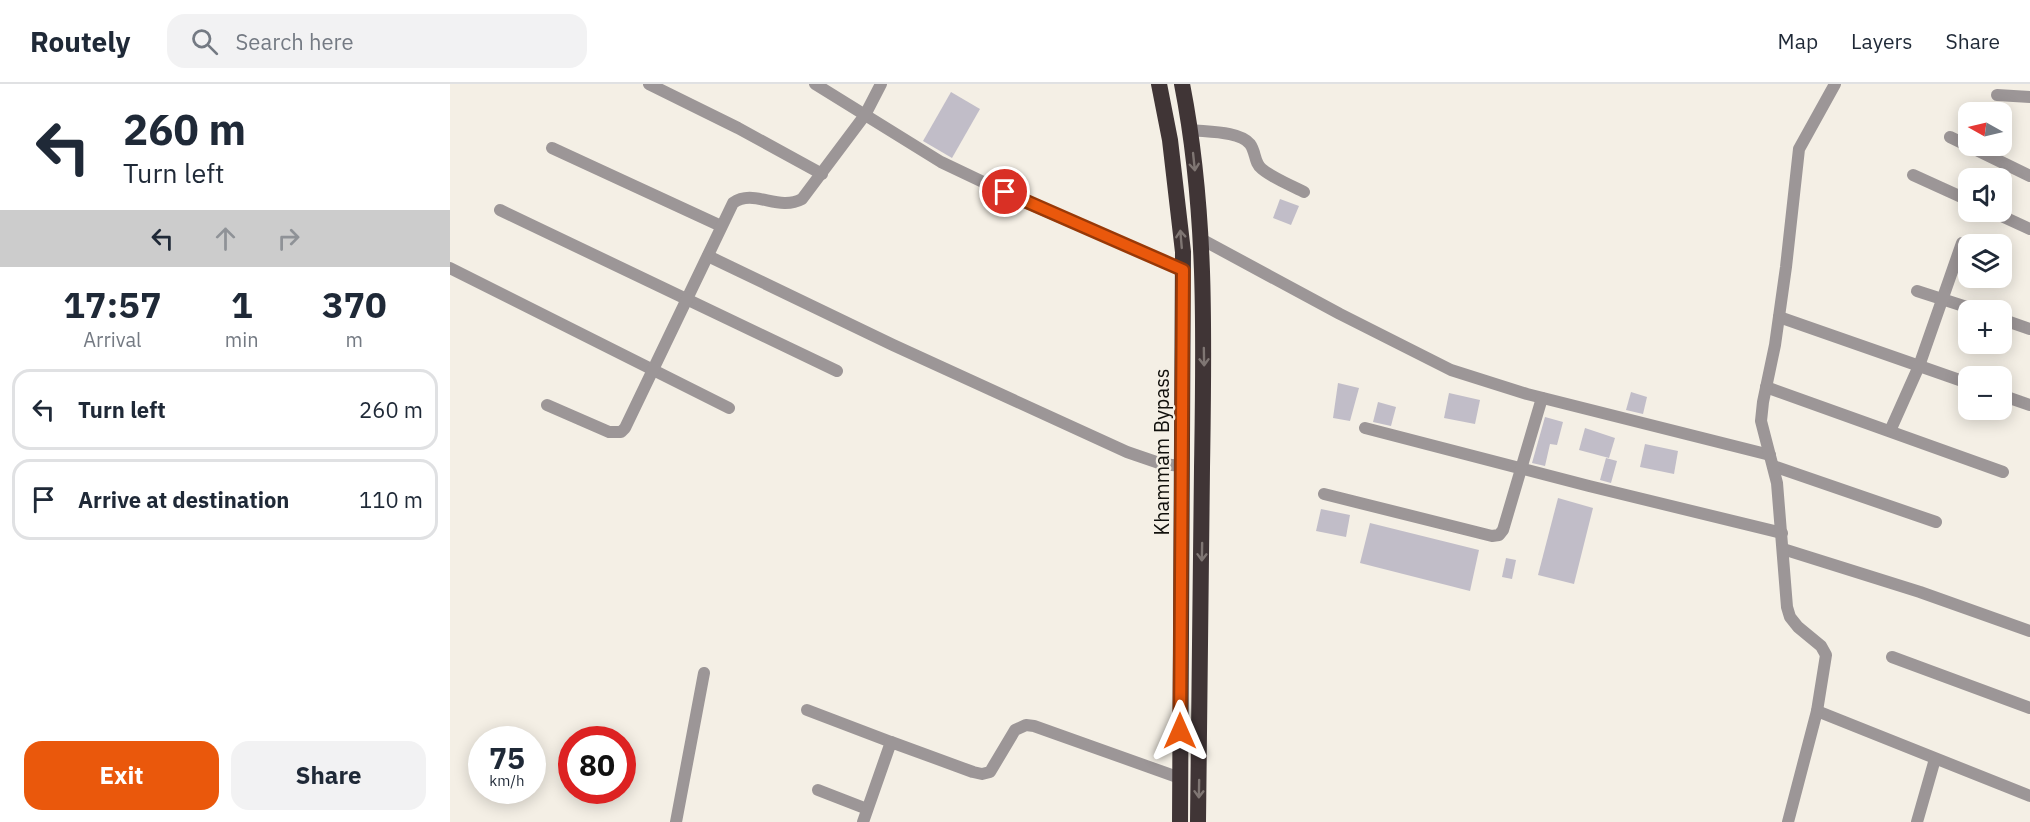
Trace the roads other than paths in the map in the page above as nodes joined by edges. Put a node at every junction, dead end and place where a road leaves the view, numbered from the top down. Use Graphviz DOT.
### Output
graph roads {
  1 [pos="649,84"];
  2 [pos="815,84"];
  3 [pos="881,84"];
  4 [pos="1159,84"];
  5 [pos="1182,84"];
  6 [pos="1835,84"];
  7 [pos="1997,95"];
  8 [pos="2030,97"];
  9 [pos="865,115"];
  10 [pos="1191,130"];
  11 [pos="1950,137"];
  12 [pos="552,148"];
  13 [pos="822,174"];
  14 [pos="1913,174"];
  15 [pos="2030,176"];
  16 [pos="1304,192"];
  17 [pos="1958,195"];
  18 [pos="500,210"];
  19 [pos="2012,221"];
  20 [pos="721,226"];
  21 [pos="2030,229"];
  22 [pos="1201,239"];
  23 [pos="1958,255"];
  24 [pos="708,256"];
  25 [pos="450,268"];
  26 [pos="1183,270"];
  27 [pos="1917,291"];
  28 [pos="686,298"];
  29 [pos="1943,299"];
  30 [pos="1958,304"];
  31 [pos="1779,317"];
  32 [pos="2012,322"];
  33 [pos="2030,328"];
  34 [pos="1919,366"];
  35 [pos="654,370"];
  36 [pos="837,371"];
  37 [pos="1958,380"];
  38 [pos="1766,387"];
  39 [pos="1204,395"];
  40 [pos="1183,396"];
  41 [pos="1542,398"];
  42 [pos="2012,399"];
  43 [pos="547,405"];
  44 [pos="2030,405"];
  45 [pos="729,408"];
  46 [pos="1365,428"];
  47 [pos="1890,431"];
  48 [pos="1771,461"];
  49 [pos="1182,466"];
  50 [pos="1521,468"];
  51 [pos="2003,472"];
  52 [pos="1324,494"];
  53 [pos="1936,522"];
  54 [pos="1782,533"];
  55 [pos="1783,549"];
  56 [pos="2030,631"];
  57 [pos="1892,657"];
  58 [pos="704,673"];
  59 [pos="2030,708"];
  60 [pos="807,710"];
  61 [pos="1817,711"];
  62 [pos="891,742"];
  63 [pos="1935,759"];
  64 [pos="1180,778"];
  65 [pos="818,790"];
  66 [pos="2030,796"];
  67 [pos="865,816"];
  68 [pos="676,822"];
  69 [pos="1180,822"];
  70 [pos="1198,822"];
  71 [pos="1788,822"];
  72 [pos="1917,822"];
  1 -- 13 [label="street"];
  2 -- 9 [label="street"];
  3 -- 9 [label="street"];
  26 -- 4 [label="highway, Khammam Bypass, one-way"];
  5 -- 10 [label="highway, Khammam Bypass"];
  6 -- 31 [label="street"];
  7 -- 8 [label="street"];
  9 -- 13 [label="street"];
  9 -- 26 [label="street"];
  10 -- 16 [label="street"];
  10 -- 22 [label="highway, Khammam Bypass, one-way"];
  11 -- 15 [label="street"];
  12 -- 20 [label="street"];
  13 -- 20 [label="street"];
  14 -- 17 [label="street"];
  18 -- 28 [label="street"];
  19 -- 21 [label="street"];
  20 -- 24 [label="street"];
  22 -- 39 [label="highway, Khammam Bypass, one-way"];
  22 -- 41 [label="street"];
  23 -- 29 [label="street"];
  24 -- 28 [label="street"];
  24 -- 49 [label="street"];
  25 -- 35 [label="street"];
  26 -- 40 [label="highway, Khammam Bypass"];
  27 -- 29 [label="street"];
  28 -- 35 [label="street"];
  28 -- 36 [label="street"];
  29 -- 30 [label="street"];
  29 -- 34 [label="street"];
  31 -- 34 [label="street"];
  31 -- 38 [label="street"];
  32 -- 33 [label="street"];
  34 -- 37 [label="street"];
  34 -- 47 [label="street"];
  35 -- 43 [label="street"];
  35 -- 45 [label="street"];
  38 -- 47 [label="street"];
  38 -- 48 [label="street"];
  39 -- 40 [label="highway"];
  39 -- 70 [label="highway, Khammam Bypass, one-way"];
  40 -- 49 [label="highway, Khammam Bypass"];
  41 -- 48 [label="street"];
  41 -- 50 [label="street"];
  42 -- 44 [label="street"];
  46 -- 50 [label="street"];
  47 -- 51 [label="street"];
  48 -- 53 [label="street"];
  48 -- 54 [label="street"];
  49 -- 64 [label="highway, Khammam Bypass"];
  50 -- 52 [label="street"];
  50 -- 54 [label="street"];
  54 -- 55 [label="street"];
  55 -- 56 [label="street"];
  55 -- 61 [label="street"];
  57 -- 59 [label="street"];
  58 -- 68 [label="street"];
  60 -- 62 [label="street"];
  61 -- 63 [label="street"];
  61 -- 71 [label="street"];
  62 -- 64 [label="street"];
  62 -- 67 [label="street"];
  63 -- 66 [label="street"];
  63 -- 72 [label="street"];
  64 -- 69 [label="highway, Khammam Bypass"];
  65 -- 67 [label="street"];
}
